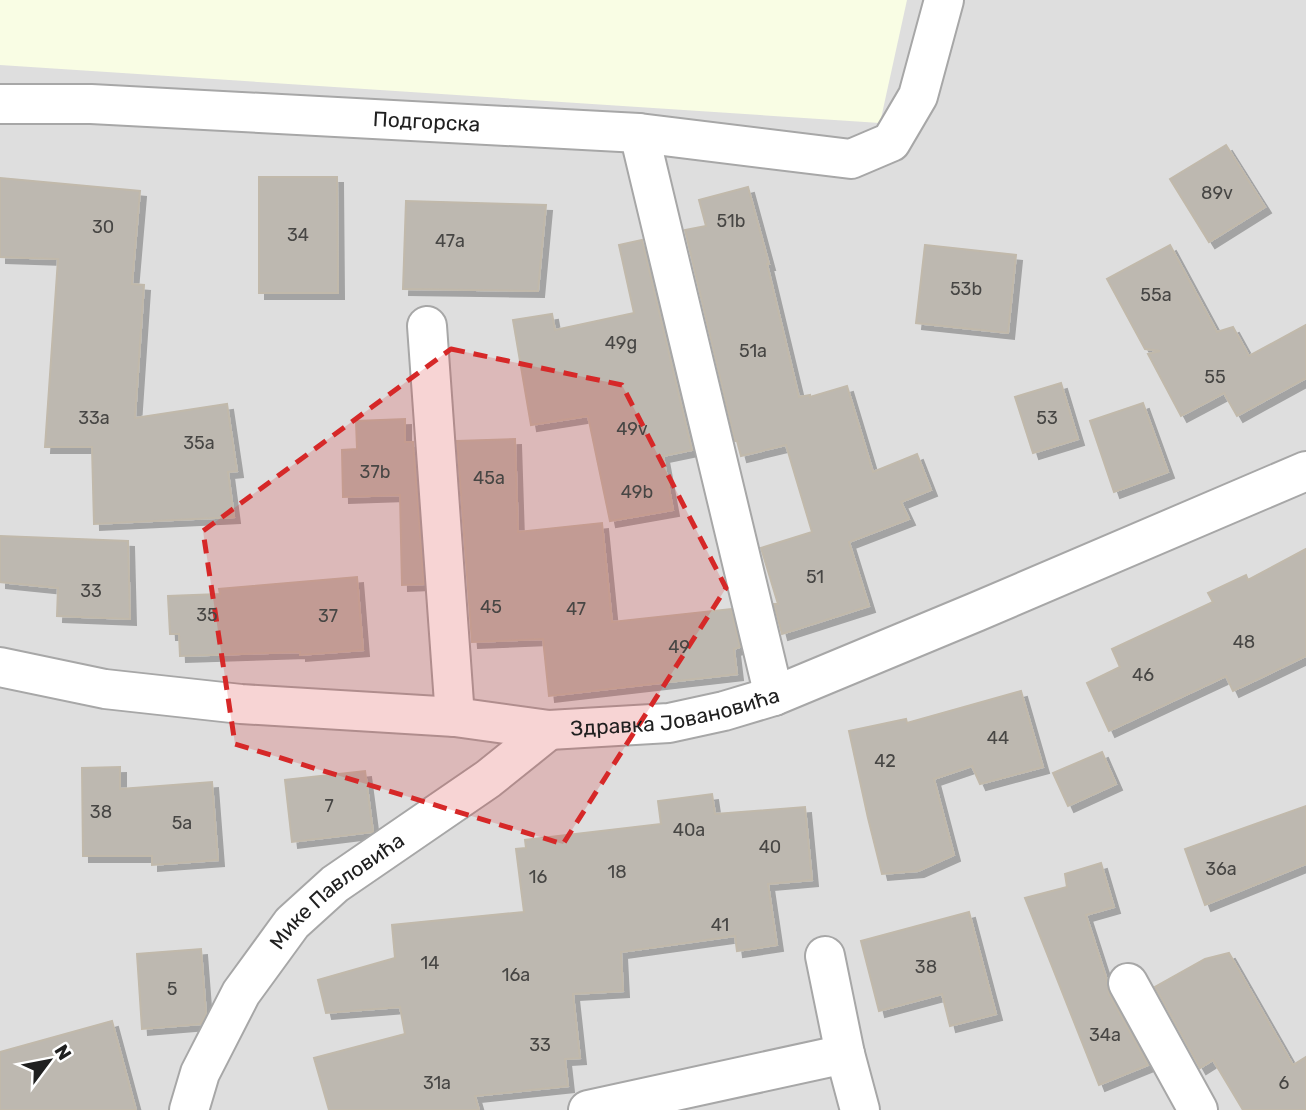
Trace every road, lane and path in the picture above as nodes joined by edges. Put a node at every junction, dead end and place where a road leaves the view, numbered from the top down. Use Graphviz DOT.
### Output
graph roads {
  1 [pos="944,0"];
  2 [pos="0,104"];
  3 [pos="639,133"];
  4 [pos="427,326"];
  5 [pos="1306,471"];
  6 [pos="0,667"];
  7 [pos="774,696"];
  8 [pos="455,717"];
  9 [pos="549,730"];
  10 [pos="825,956"];
  11 [pos="1128,983"];
  12 [pos="845,1054"];
  13 [pos="189,1110"];
  14 [pos="588,1110"];
  15 [pos="860,1110"];
  16 [pos="1198,1110"];
  1 -- 3 [label="street, Подгорска"];
  2 -- 3 [label="street, Подгорска"];
  3 -- 7 [label="street"];
  4 -- 8 [label="street"];
  5 -- 7 [label="street, Здравка Јовановића"];
  6 -- 8 [label="street, Здравка Јовановића"];
  7 -- 9 [label="street, Здравка Јовановића"];
  8 -- 9 [label="street, Здравка Јовановића"];
  9 -- 13 [label="street, Мике Павловића"];
  10 -- 12 [label="street"];
  11 -- 16 [label="street"];
  12 -- 14 [label="street"];
  12 -- 15 [label="street"];
}
